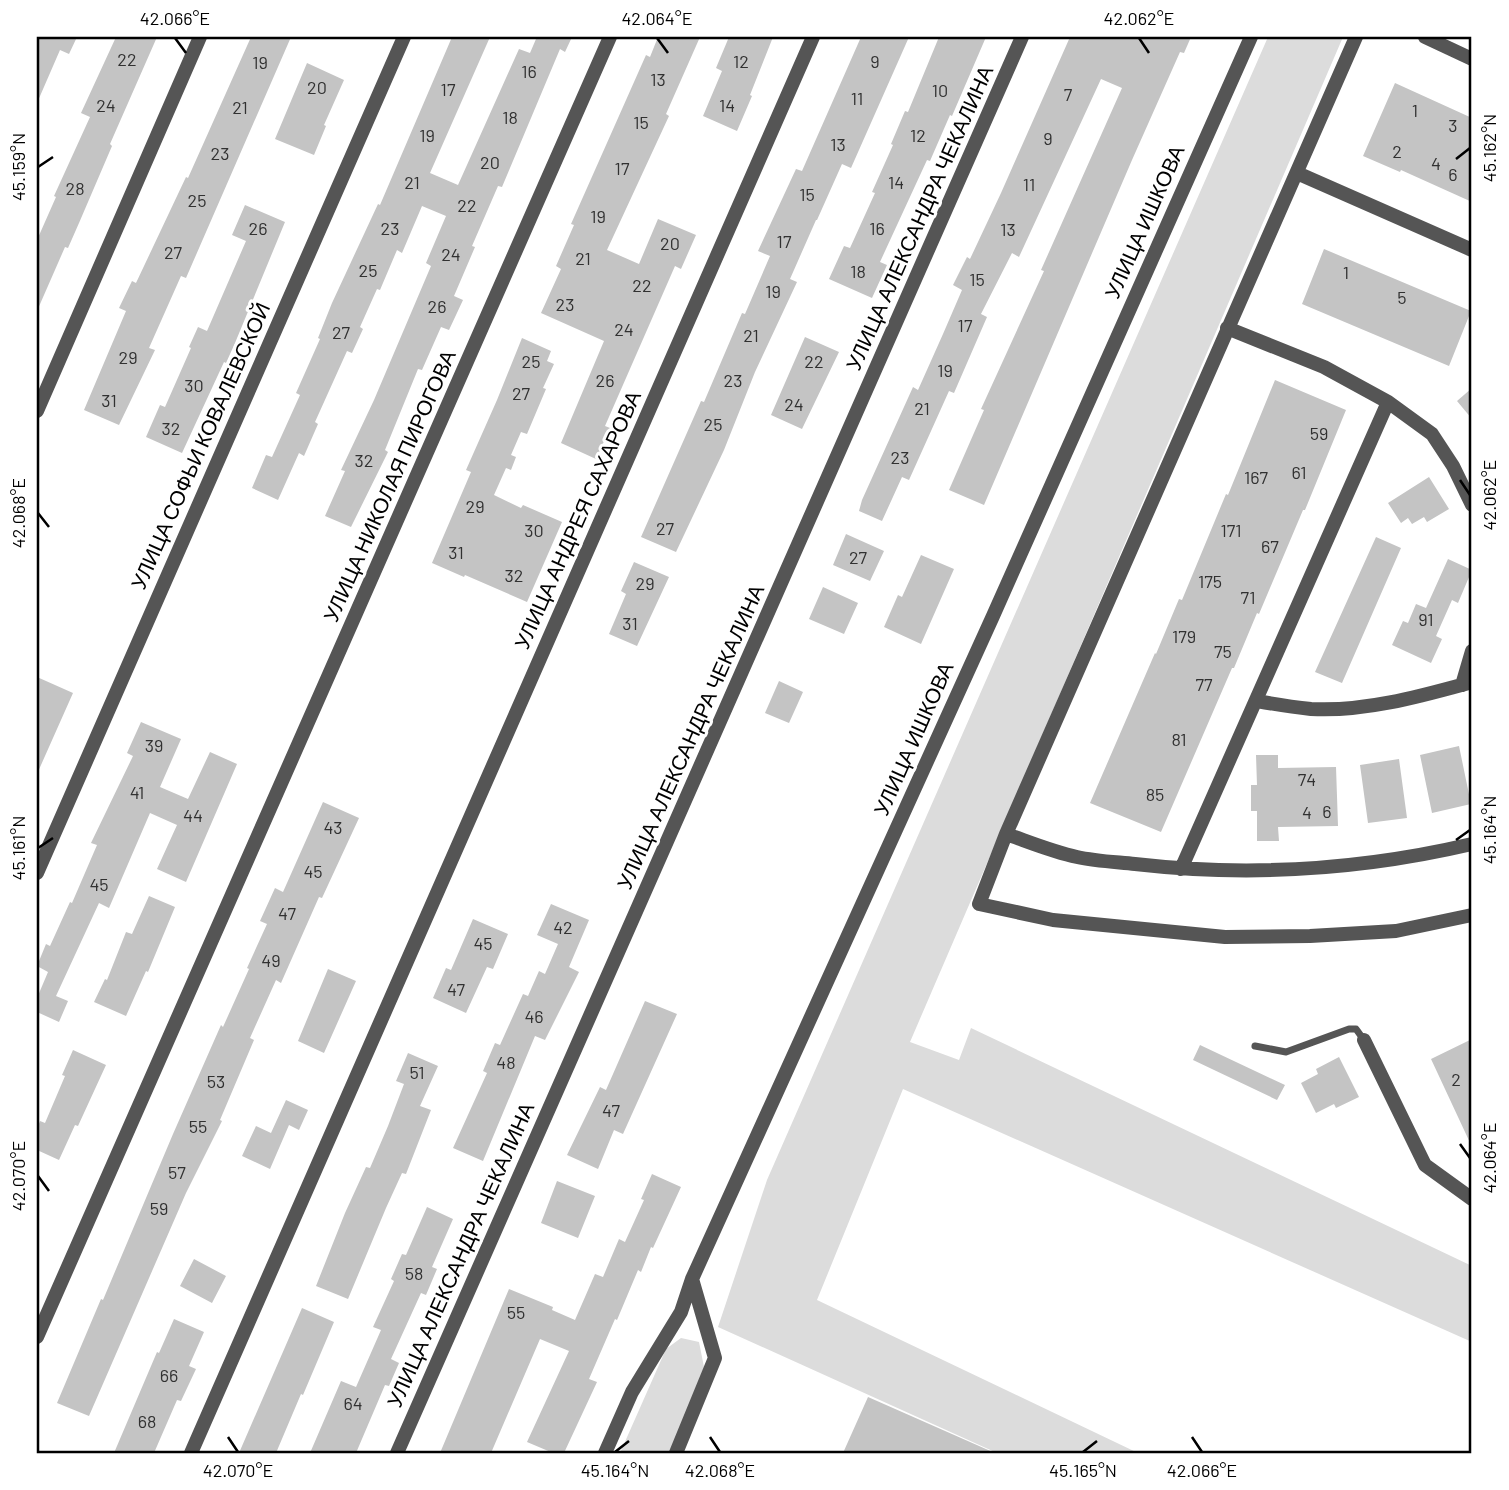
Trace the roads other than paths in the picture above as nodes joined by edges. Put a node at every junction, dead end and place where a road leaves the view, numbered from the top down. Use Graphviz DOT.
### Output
graph roads {
  1 [pos="200,37"];
  2 [pos="404,37"];
  3 [pos="610,37"];
  4 [pos="813,37"];
  5 [pos="1022,37"];
  6 [pos="1251,37"];
  7 [pos="1356,37"];
  8 [pos="1425,37"];
  9 [pos="1472,59"];
  10 [pos="1297,173"];
  11 [pos="1472,250"];
  12 [pos="1227,328"];
  13 [pos="1388,402"];
  14 [pos="37,411"];
  15 [pos="1472,505"];
  16 [pos="1472,651"];
  17 [pos="1467,684"];
  18 [pos="1256,701"];
  19 [pos="1006,834"];
  20 [pos="1472,844"];
  21 [pos="1181,869"];
  22 [pos="37,872"];
  23 [pos="1472,915"];
  24 [pos="1364,1040"];
  25 [pos="1255,1046"];
  26 [pos="1472,1199"];
  27 [pos="692,1279"];
  28 [pos="37,1337"];
  29 [pos="191,1453"];
  30 [pos="397,1453"];
  31 [pos="605,1453"];
  32 [pos="676,1453"];
  1 -- 14 [label="street"];
  2 -- 22 [label="street, УЛИЦА СОФЬИ КОВАЛЕВСКОЙ"];
  3 -- 28 [label="street, УЛИЦА НИКОЛАЯ ПИРОГОВА"];
  4 -- 29 [label="street, УЛИЦА АНДРЕЯ САХАРОВА"];
  5 -- 30 [label="street, УЛИЦА АЛЕКСАНДРА ЧЕКАЛИНА"];
  6 -- 27 [label="street, УЛИЦА ИШКОВА"];
  7 -- 10 [label="street"];
  8 -- 9 [label="street"];
  10 -- 11 [label="street"];
  10 -- 12 [label="street"];
  12 -- 13 [label="street"];
  12 -- 19 [label="street"];
  13 -- 15 [label="street"];
  13 -- 18 [label="street"];
  16 -- 17 [label="street"];
  17 -- 18 [label="street"];
  18 -- 21 [label="street"];
  19 -- 21 [label="street"];
  19 -- 23 [label="street"];
  20 -- 21 [label="street"];
  24 -- 25 [label="lane"];
  24 -- 26 [label="street"];
  27 -- 31 [label="street, УЛИЦА ИШКОВА"];
  27 -- 32 [label="street"];
}
